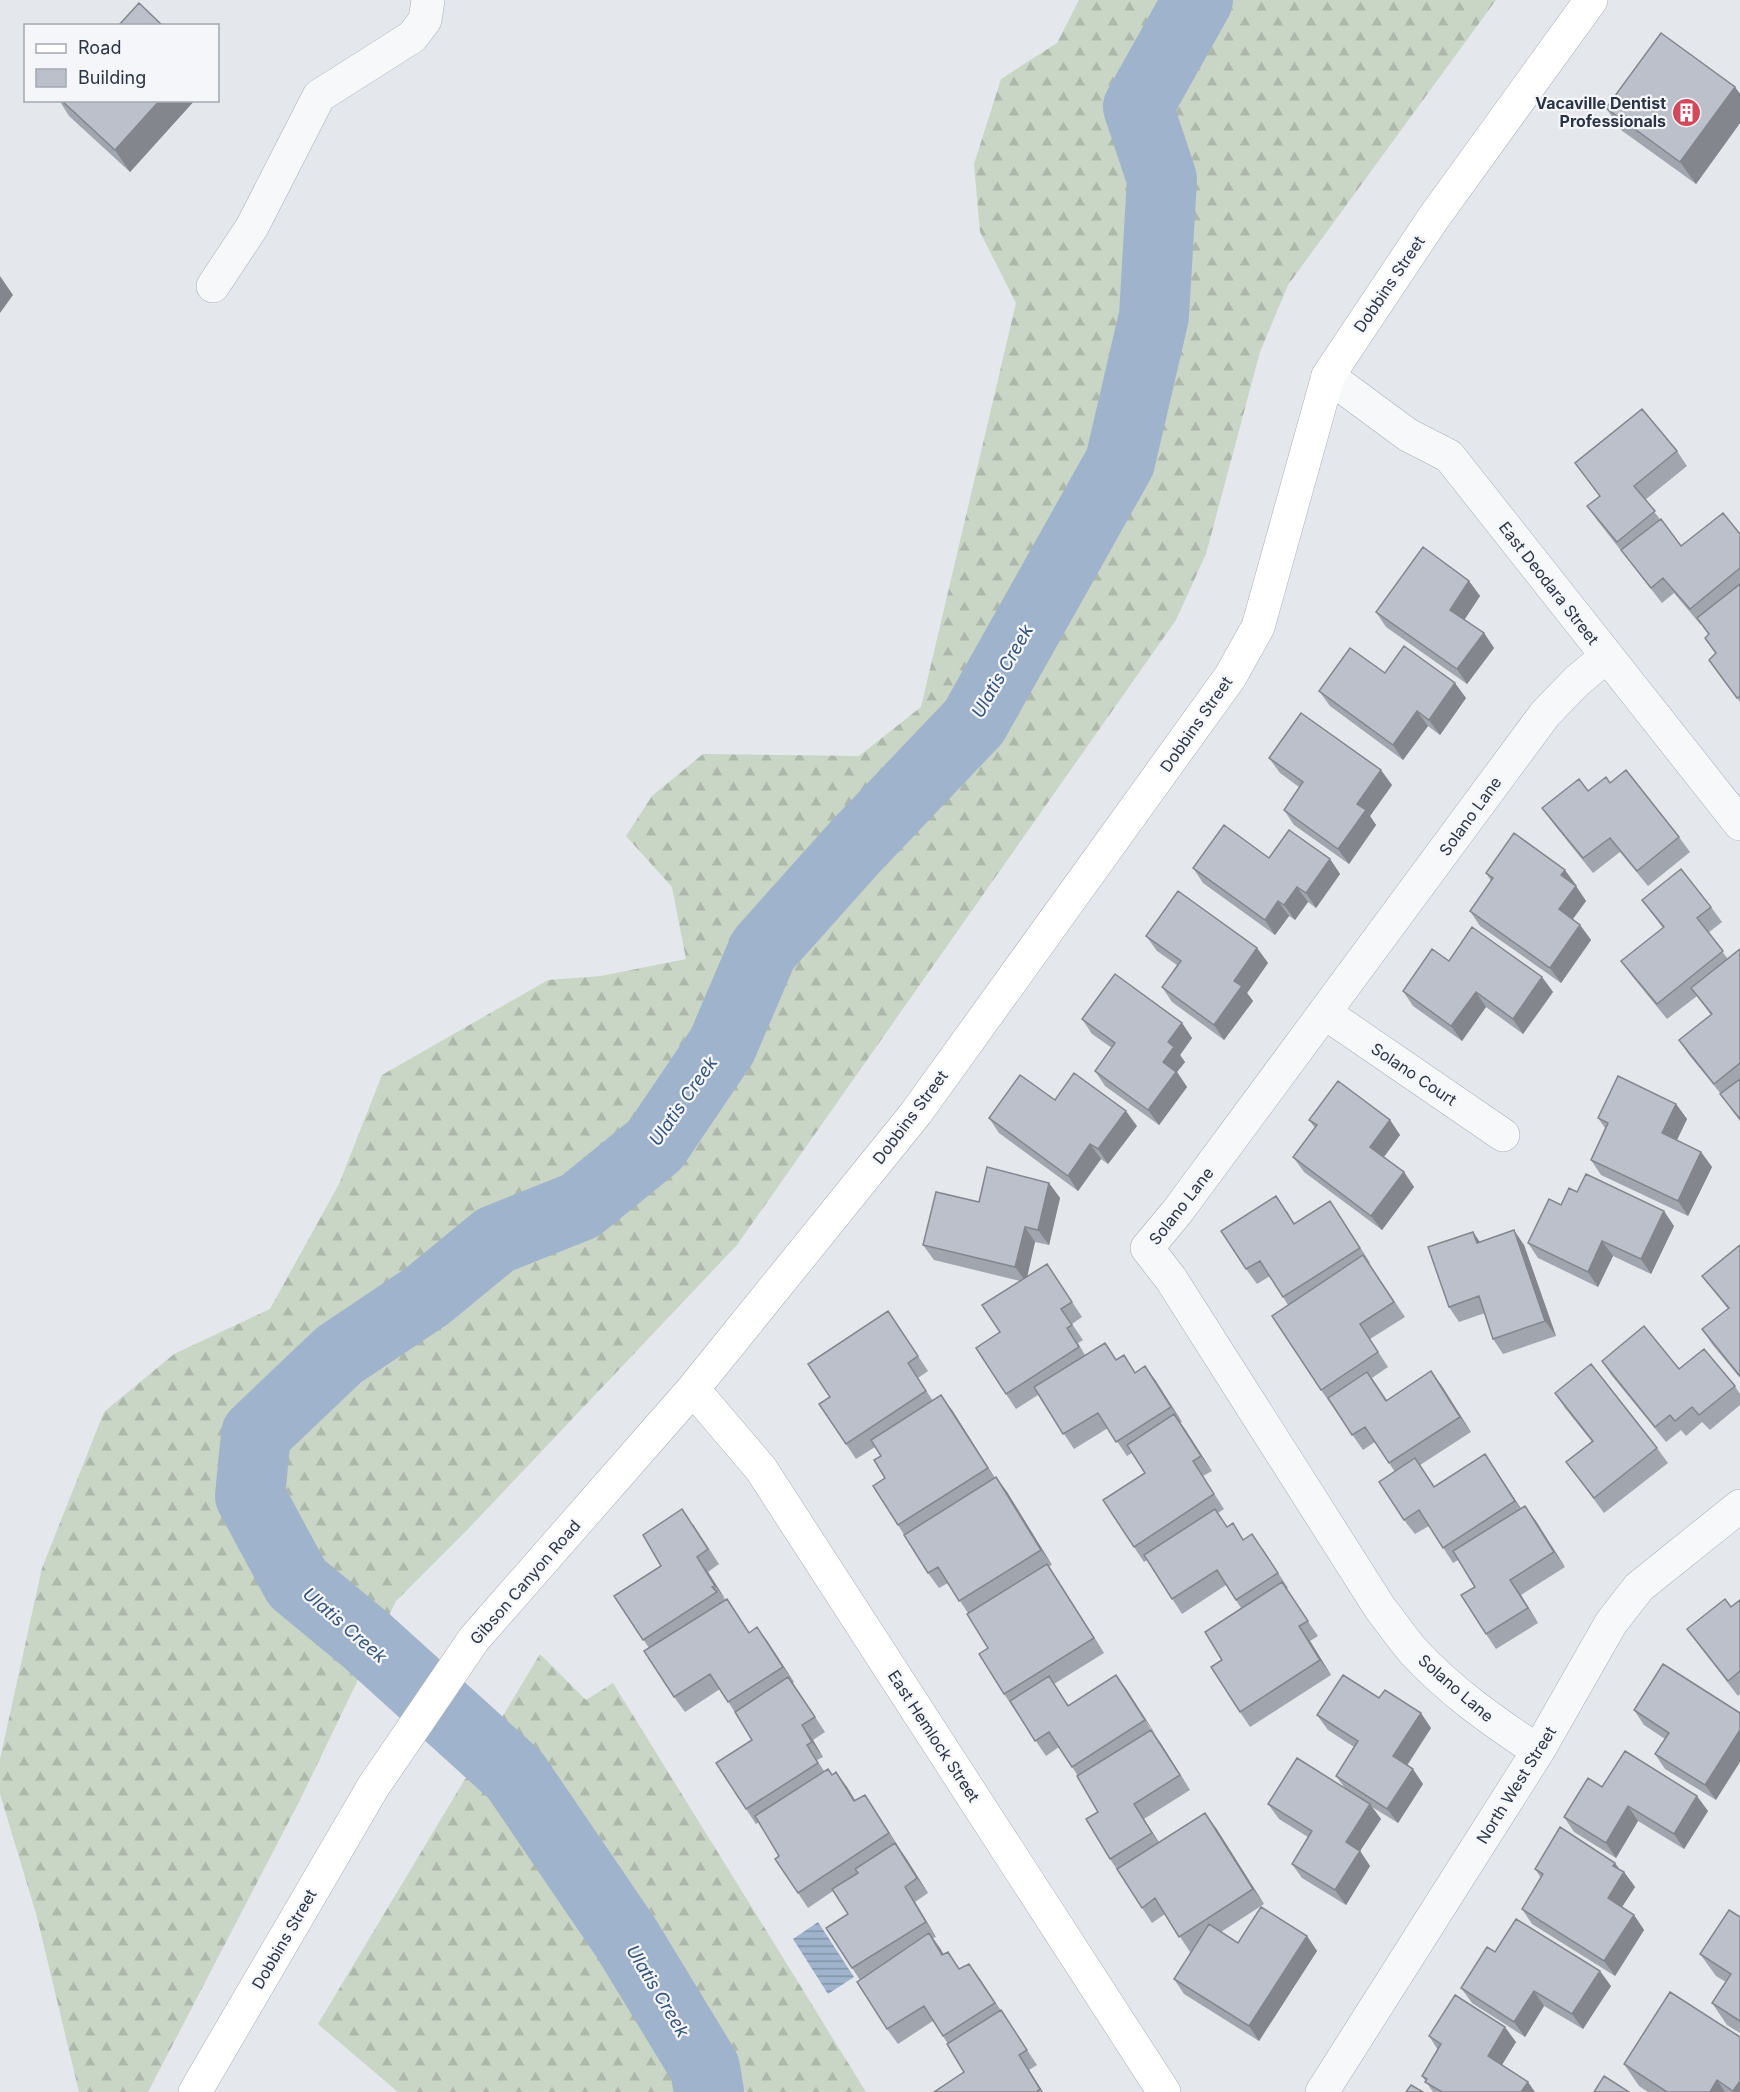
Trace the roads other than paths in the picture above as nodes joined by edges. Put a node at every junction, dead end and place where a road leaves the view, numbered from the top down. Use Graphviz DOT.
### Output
graph roads {
  1 [pos="428,0"];
  2 [pos="1591,0"];
  3 [pos="213,286"];
  4 [pos="1328,376"];
  5 [pos="1607,656"];
  6 [pos="1740,824"];
  7 [pos="1325,1013"];
  8 [pos="1503,1135"];
  9 [pos="693,1389"];
  10 [pos="1740,1506"];
  11 [pos="1538,1751"];
  12 [pos="374,1787"];
  13 [pos="195,2092"];
  14 [pos="1164,2092"];
  15 [pos="1322,2092"];
  1 -- 3 [label="street"];
  2 -- 4 [label="main road, Dobbins Street"];
  4 -- 5 [label="street, East Deodara Street"];
  4 -- 9 [label="main road, Dobbins Street"];
  5 -- 6 [label="street, East Deodara Street"];
  5 -- 7 [label="street, Solano Lane"];
  7 -- 8 [label="street, Solano Court"];
  7 -- 11 [label="street, Solano Lane"];
  9 -- 12 [label="main road, Gibson Canyon Road"];
  9 -- 14 [label="main road, East Hemlock Street"];
  10 -- 11 [label="street, North West Street"];
  11 -- 15 [label="street, North West Street"];
  12 -- 13 [label="main road, Dobbins Street"];
}
